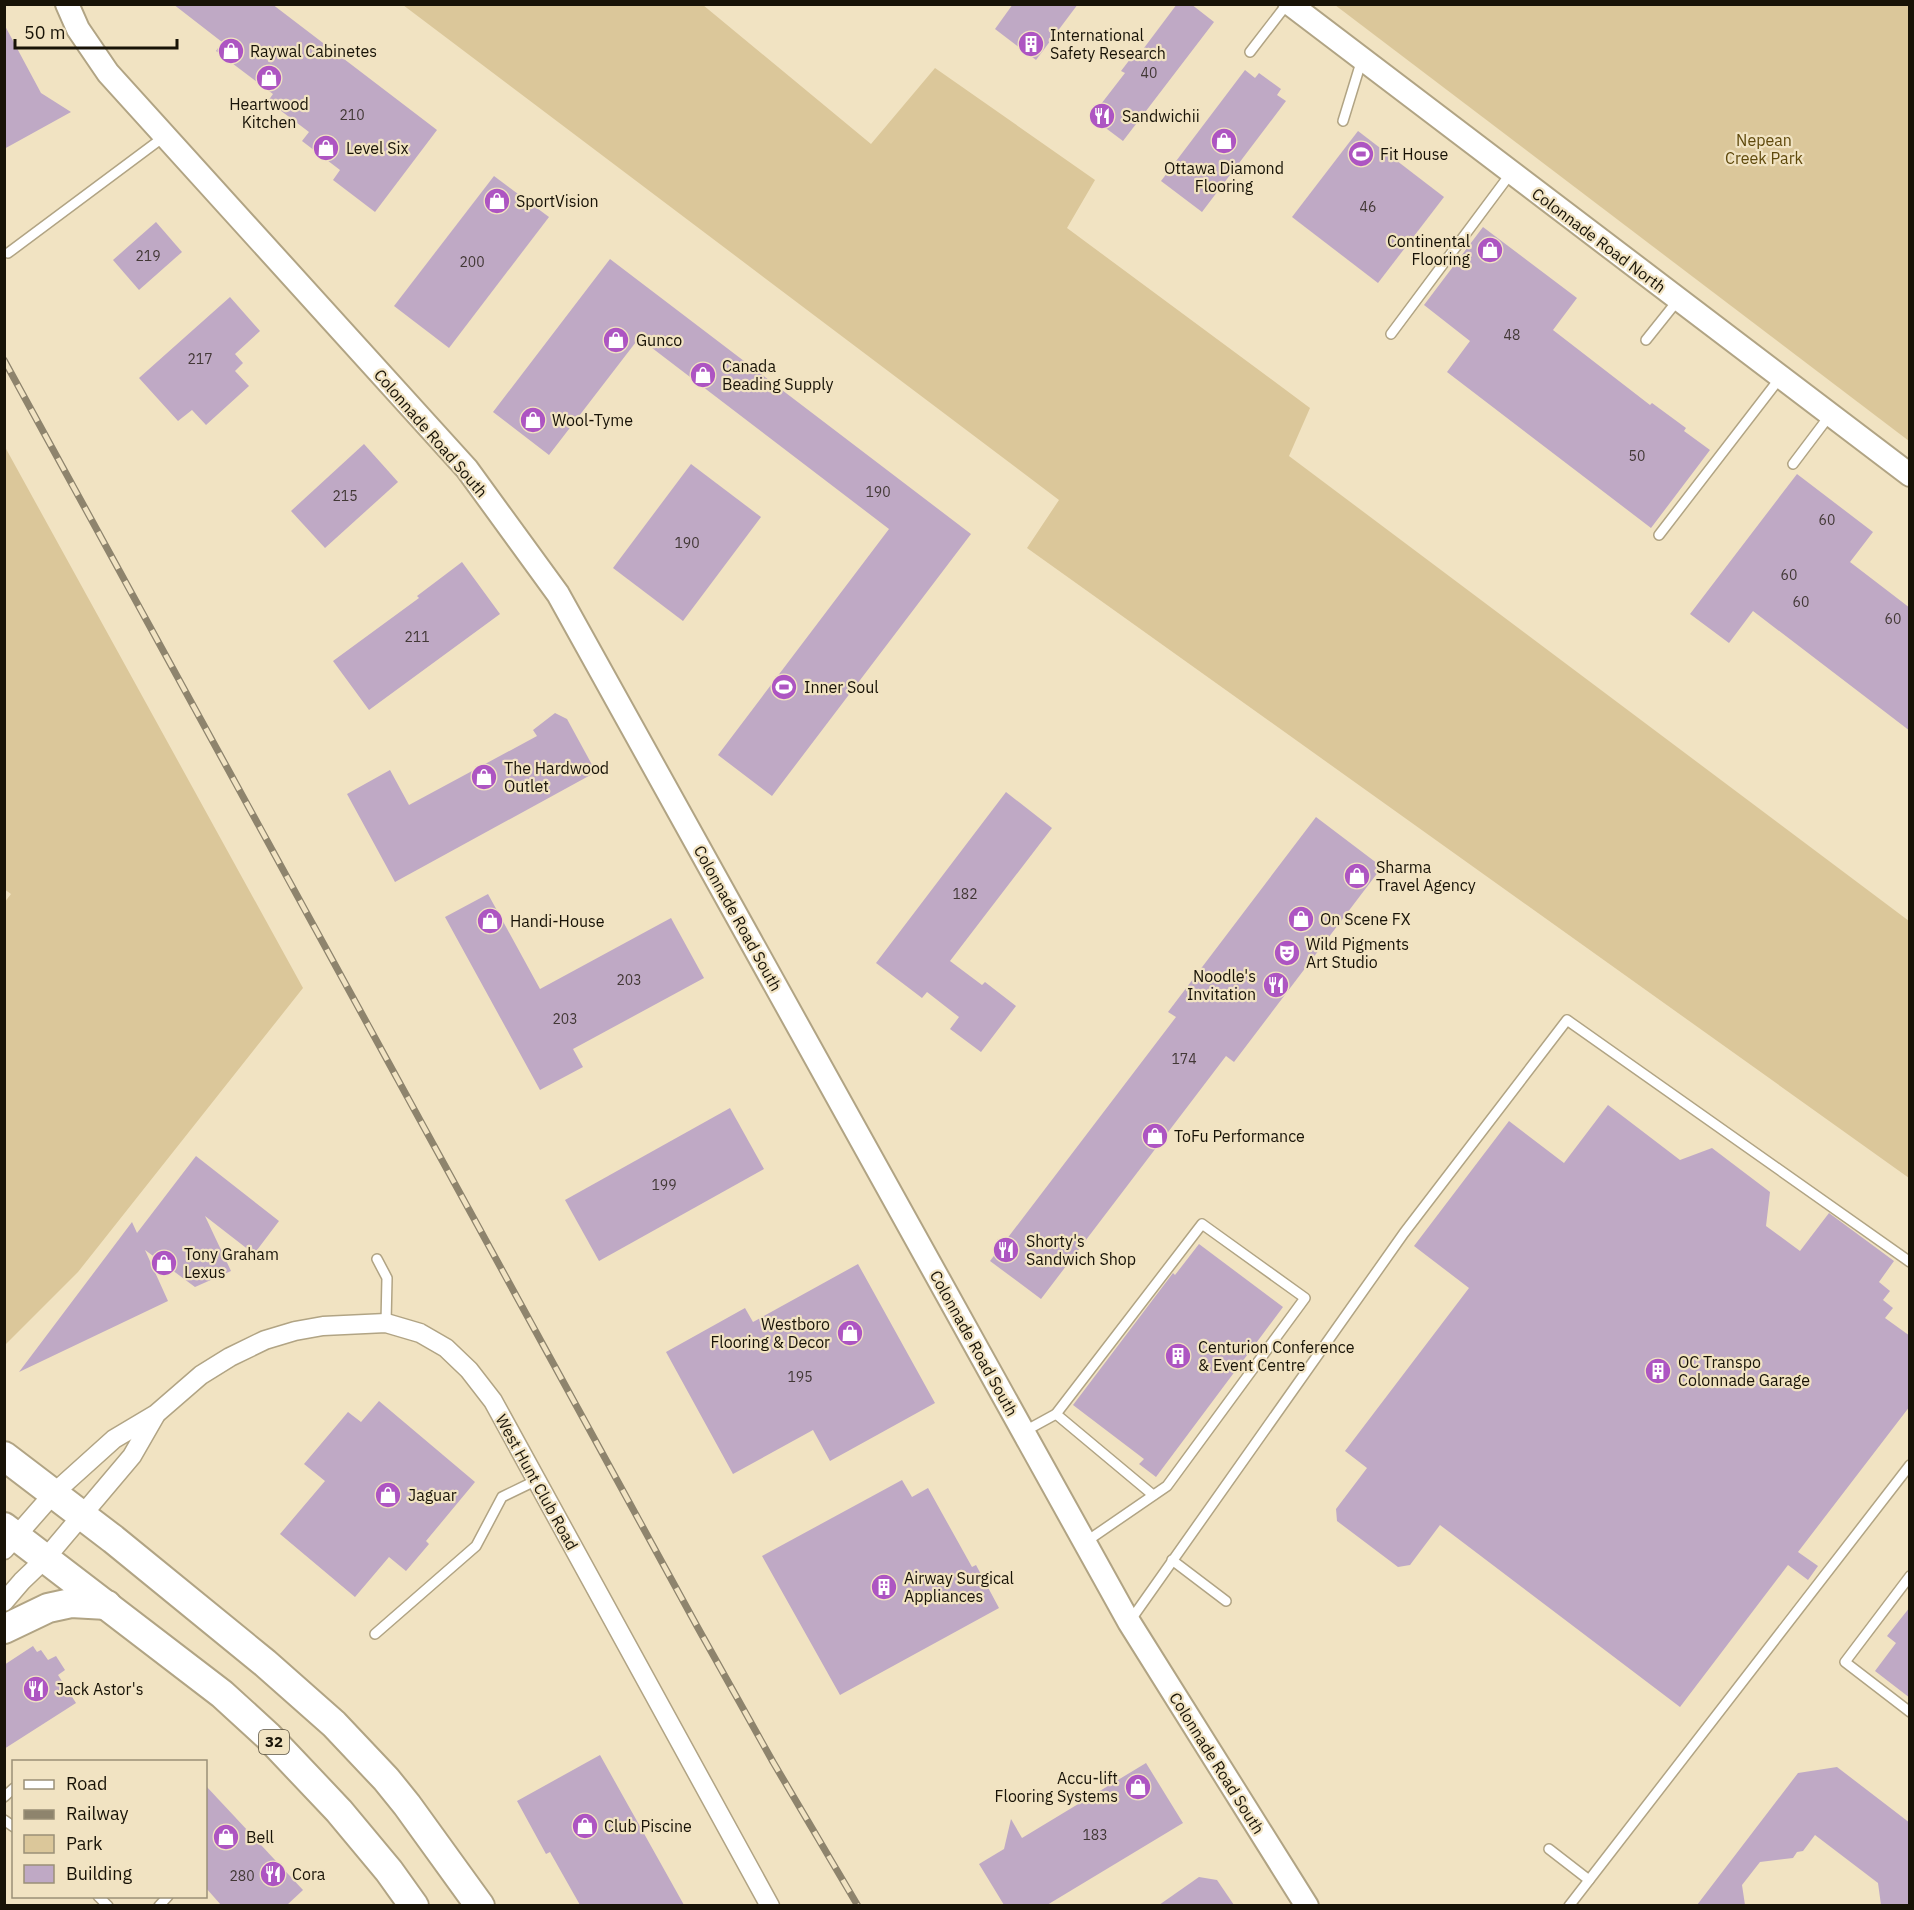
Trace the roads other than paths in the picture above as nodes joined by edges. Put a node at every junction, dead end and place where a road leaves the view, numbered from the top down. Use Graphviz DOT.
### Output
graph roads {
  1 [pos="67,4"];
  2 [pos="1288,4"];
  3 [pos="1250,52"];
  4 [pos="1362,59"];
  5 [pos="1342,121"];
  6 [pos="165,136"];
  7 [pos="1511,173"];
  8 [pos="8,253"];
  9 [pos="1678,299"];
  10 [pos="1391,334"];
  11 [pos="1646,340"];
  12 [pos="1781,377"];
  13 [pos="1830,415"];
  14 [pos="1793,464"];
  15 [pos="1910,475"];
  16 [pos="1659,535"];
  17 [pos="376,1258"];
  18 [pos="1910,1262"];
  19 [pos="386,1323"];
  20 [pos="156,1414"];
  21 [pos="1056,1414"];
  22 [pos="1023,1432"];
  23 [pos="4,1456"];
  24 [pos="1910,1465"];
  25 [pos="537,1480"];
  26 [pos="54,1492"];
  27 [pos="1154,1495"];
  28 [pos="83,1515"];
  29 [pos="9,1538"];
  30 [pos="1084,1542"];
  31 [pos="45,1559"];
  32 [pos="1172,1560"];
  33 [pos="1910,1576"];
  34 [pos="1226,1601"];
  35 [pos="4,1602"];
  36 [pos="107,1605"];
  37 [pos="1129,1622"];
  38 [pos="4,1629"];
  39 [pos="375,1634"];
  40 [pos="1910,1712"];
  41 [pos="1549,1849"];
  42 [pos="1589,1880"];
  43 [pos="414,1905"];
  44 [pos="480,1905"];
  45 [pos="770,1905"];
  46 [pos="1307,1905"];
  47 [pos="1569,1905"];
  1 -- 6 [label="street, Colonnade Road South"];
  2 -- 3 [label="lane"];
  2 -- 4 [label="street, Colonnade Road North"];
  4 -- 5 [label="lane"];
  4 -- 7 [label="street, Colonnade Road North"];
  6 -- 8 [label="lane"];
  6 -- 22 [label="street, Colonnade Road South"];
  7 -- 9 [label="street, Colonnade Road North"];
  7 -- 10 [label="lane"];
  9 -- 11 [label="lane"];
  9 -- 12 [label="street, Colonnade Road North"];
  12 -- 13 [label="street, Colonnade Road North"];
  12 -- 16 [label="lane"];
  13 -- 14 [label="lane"];
  13 -- 15 [label="street, Colonnade Road North"];
  17 -- 19 [label="lane"];
  18 -- 32 [label="lane"];
  19 -- 20 [label="street, West Hunt Club Road"];
  19 -- 25 [label="street, West Hunt Club Road"];
  20 -- 26 [label="street, West Hunt Club Road"];
  20 -- 28 [label="street, West Hunt Club Road"];
  21 -- 22 [label="lane"];
  21 -- 27 [label="lane"];
  21 -- 27 [label="lane"];
  22 -- 30 [label="street, Colonnade Road South"];
  23 -- 26 [label="main road"];
  24 -- 42 [label="lane"];
  25 -- 39 [label="lane"];
  25 -- 45 [label="street, West Hunt Club Road"];
  26 -- 28 [label="main road"];
  26 -- 29 [label="street, West Hunt Club Road"];
  27 -- 30 [label="lane"];
  28 -- 31 [label="street, West Hunt Club Road"];
  28 -- 44 [label="main road"];
  29 -- 31 [label="main road, 32"];
  30 -- 37 [label="street, Colonnade Road South"];
  31 -- 35 [label="street, West Hunt Club Road"];
  31 -- 36 [label="main road, 32"];
  32 -- 34 [label="lane"];
  32 -- 37 [label="lane"];
  33 -- 40 [label="lane"];
  36 -- 38 [label="main road"];
  36 -- 43 [label="main road, 32"];
  37 -- 46 [label="street, Colonnade Road South"];
  41 -- 42 [label="lane"];
  42 -- 47 [label="lane"];
}
